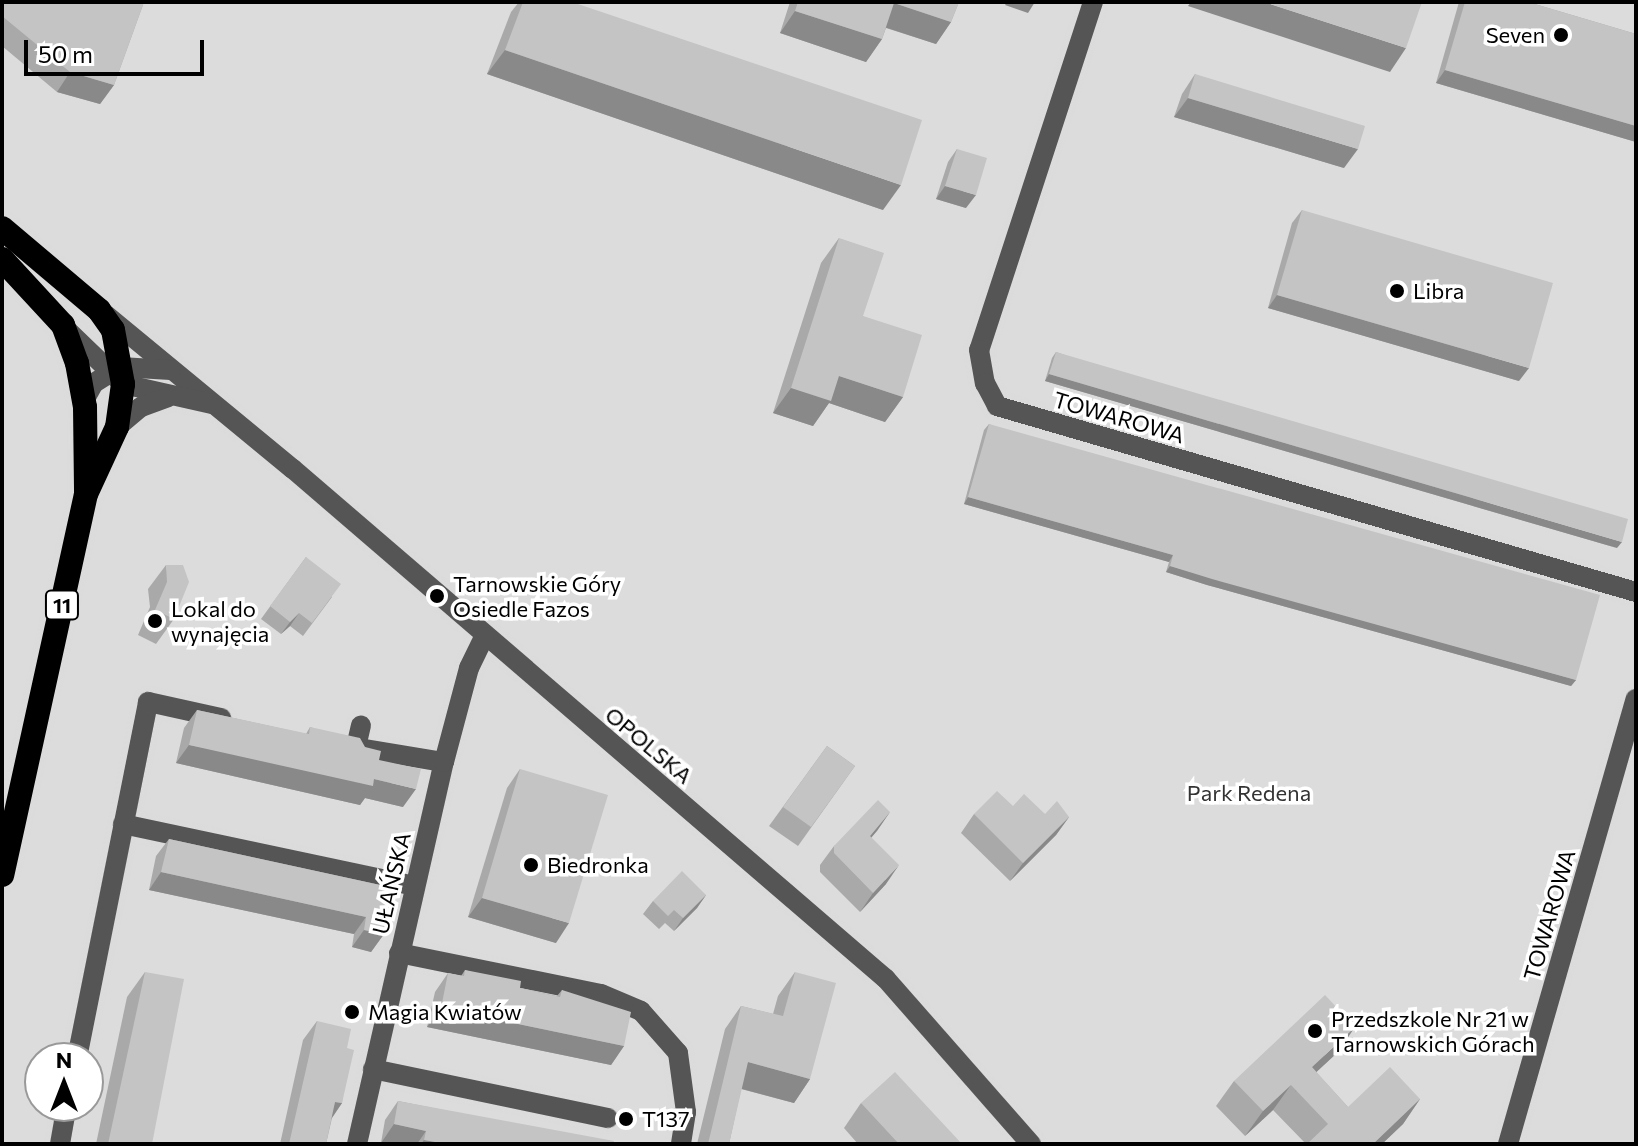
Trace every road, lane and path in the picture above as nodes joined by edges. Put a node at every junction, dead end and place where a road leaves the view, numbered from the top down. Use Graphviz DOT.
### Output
graph roads {
  1 [pos="1093,2"];
  2 [pos="2,228"];
  3 [pos="2,259"];
  4 [pos="99,310"];
  5 [pos="63,325"];
  6 [pos="171,370"];
  7 [pos="117,374"];
  8 [pos="168,397"];
  9 [pos="85,399"];
  10 [pos="214,404"];
  11 [pos="117,427"];
  12 [pos="86,494"];
  13 [pos="1636,592"];
  14 [pos="484,637"];
  15 [pos="1636,699"];
  16 [pos="237,721"];
  17 [pos="361,726"];
  18 [pos="326,741"];
  19 [pos="356,747"];
  20 [pos="444,762"];
  21 [pos="123,824"];
  22 [pos="2,875"];
  23 [pos="414,886"];
  24 [pos="399,953"];
  25 [pos="80,1042"];
  26 [pos="373,1069"];
  27 [pos="608,1118"];
  28 [pos="64,1122"];
  29 [pos="60,1144"];
  30 [pos="357,1144"];
  31 [pos="681,1144"];
  32 [pos="1031,1144"];
  33 [pos="1508,1144"];
  1 -- 13 [label="street, TOWAROWA"];
  2 -- 4 [label="highway, 11"];
  3 -- 5 [label="highway, 11"];
  4 -- 6 [label="street, OPOLSKA"];
  4 -- 7 [label="highway, 11"];
  5 -- 7 [label="street"];
  5 -- 9 [label="highway, 11"];
  6 -- 7 [label="street"];
  6 -- 10 [label="street, OPOLSKA"];
  7 -- 8 [label="street"];
  7 -- 9 [label="street"];
  7 -- 11 [label="highway, 11"];
  8 -- 10 [label="street"];
  8 -- 11 [label="street"];
  9 -- 12 [label="highway, 11"];
  10 -- 14 [label="street, OPOLSKA"];
  11 -- 12 [label="highway, 11"];
  12 -- 22 [label="highway, 11"];
  14 -- 20 [label="street, UŁAŃSKA"];
  14 -- 32 [label="street, OPOLSKA"];
  15 -- 33 [label="street, TOWAROWA"];
  16 -- 21 [label="street"];
  17 -- 19 [label="street"];
  18 -- 19 [label="street"];
  19 -- 20 [label="street"];
  20 -- 23 [label="street, UŁAŃSKA"];
  21 -- 23 [label="street"];
  21 -- 25 [label="street"];
  23 -- 24 [label="street, UŁAŃSKA"];
  24 -- 26 [label="street, UŁAŃSKA"];
  24 -- 31 [label="street"];
  26 -- 27 [label="street"];
  26 -- 30 [label="street, UŁAŃSKA"];
  28 -- 29 [label="street"];
}
